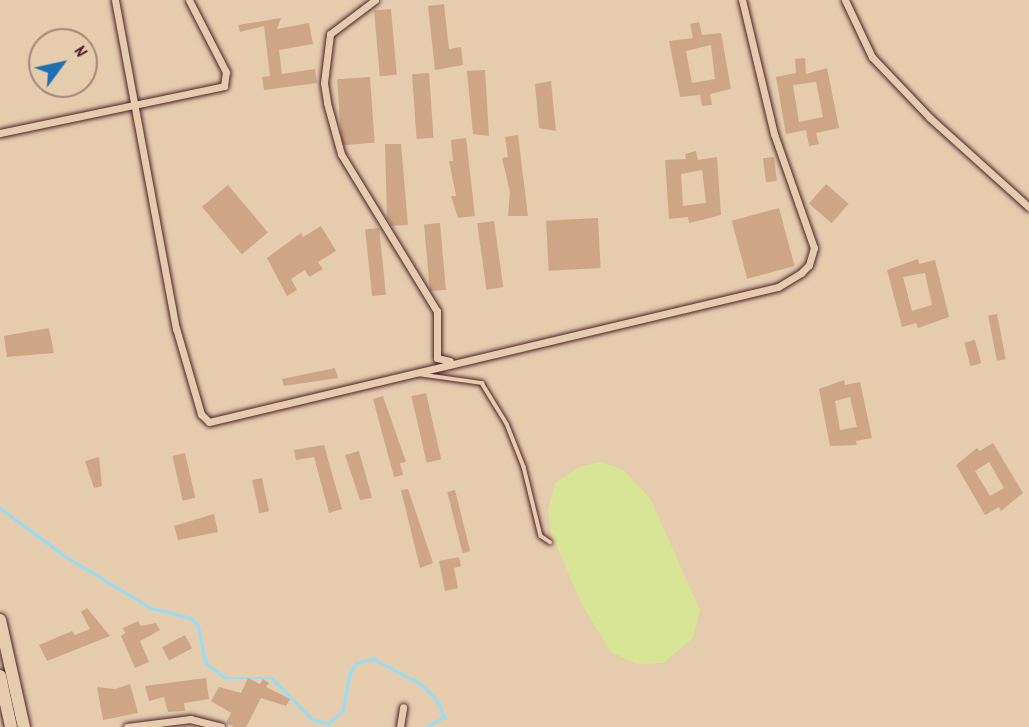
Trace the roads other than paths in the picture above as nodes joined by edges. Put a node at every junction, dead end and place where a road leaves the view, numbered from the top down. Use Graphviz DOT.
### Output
graph roads {
  1 [pos="115,0"];
  2 [pos="189,0"];
  3 [pos="375,0"];
  4 [pos="741,0"];
  5 [pos="845,0"];
  6 [pos="133,104"];
  7 [pos="0,133"];
  8 [pos="1029,207"];
  9 [pos="468,359"];
  10 [pos="416,374"];
  11 [pos="550,542"];
  12 [pos="0,620"];
  13 [pos="0,676"];
  14 [pos="403,707"];
  15 [pos="11,727"];
  16 [pos="24,727"];
  17 [pos="127,727"];
  18 [pos="221,727"];
  19 [pos="400,727"];
  1 -- 6 [label="street"];
  2 -- 6 [label="street"];
  3 -- 9 [label="street"];
  4 -- 9 [label="street"];
  5 -- 8 [label="street"];
  6 -- 7 [label="street"];
  6 -- 10 [label="street"];
  9 -- 10 [label="street"];
  10 -- 11 [label="lane"];
  12 -- 16 [label="highway"];
  13 -- 15 [label="highway"];
  14 -- 19 [label="street"];
  17 -- 18 [label="street"];
}
